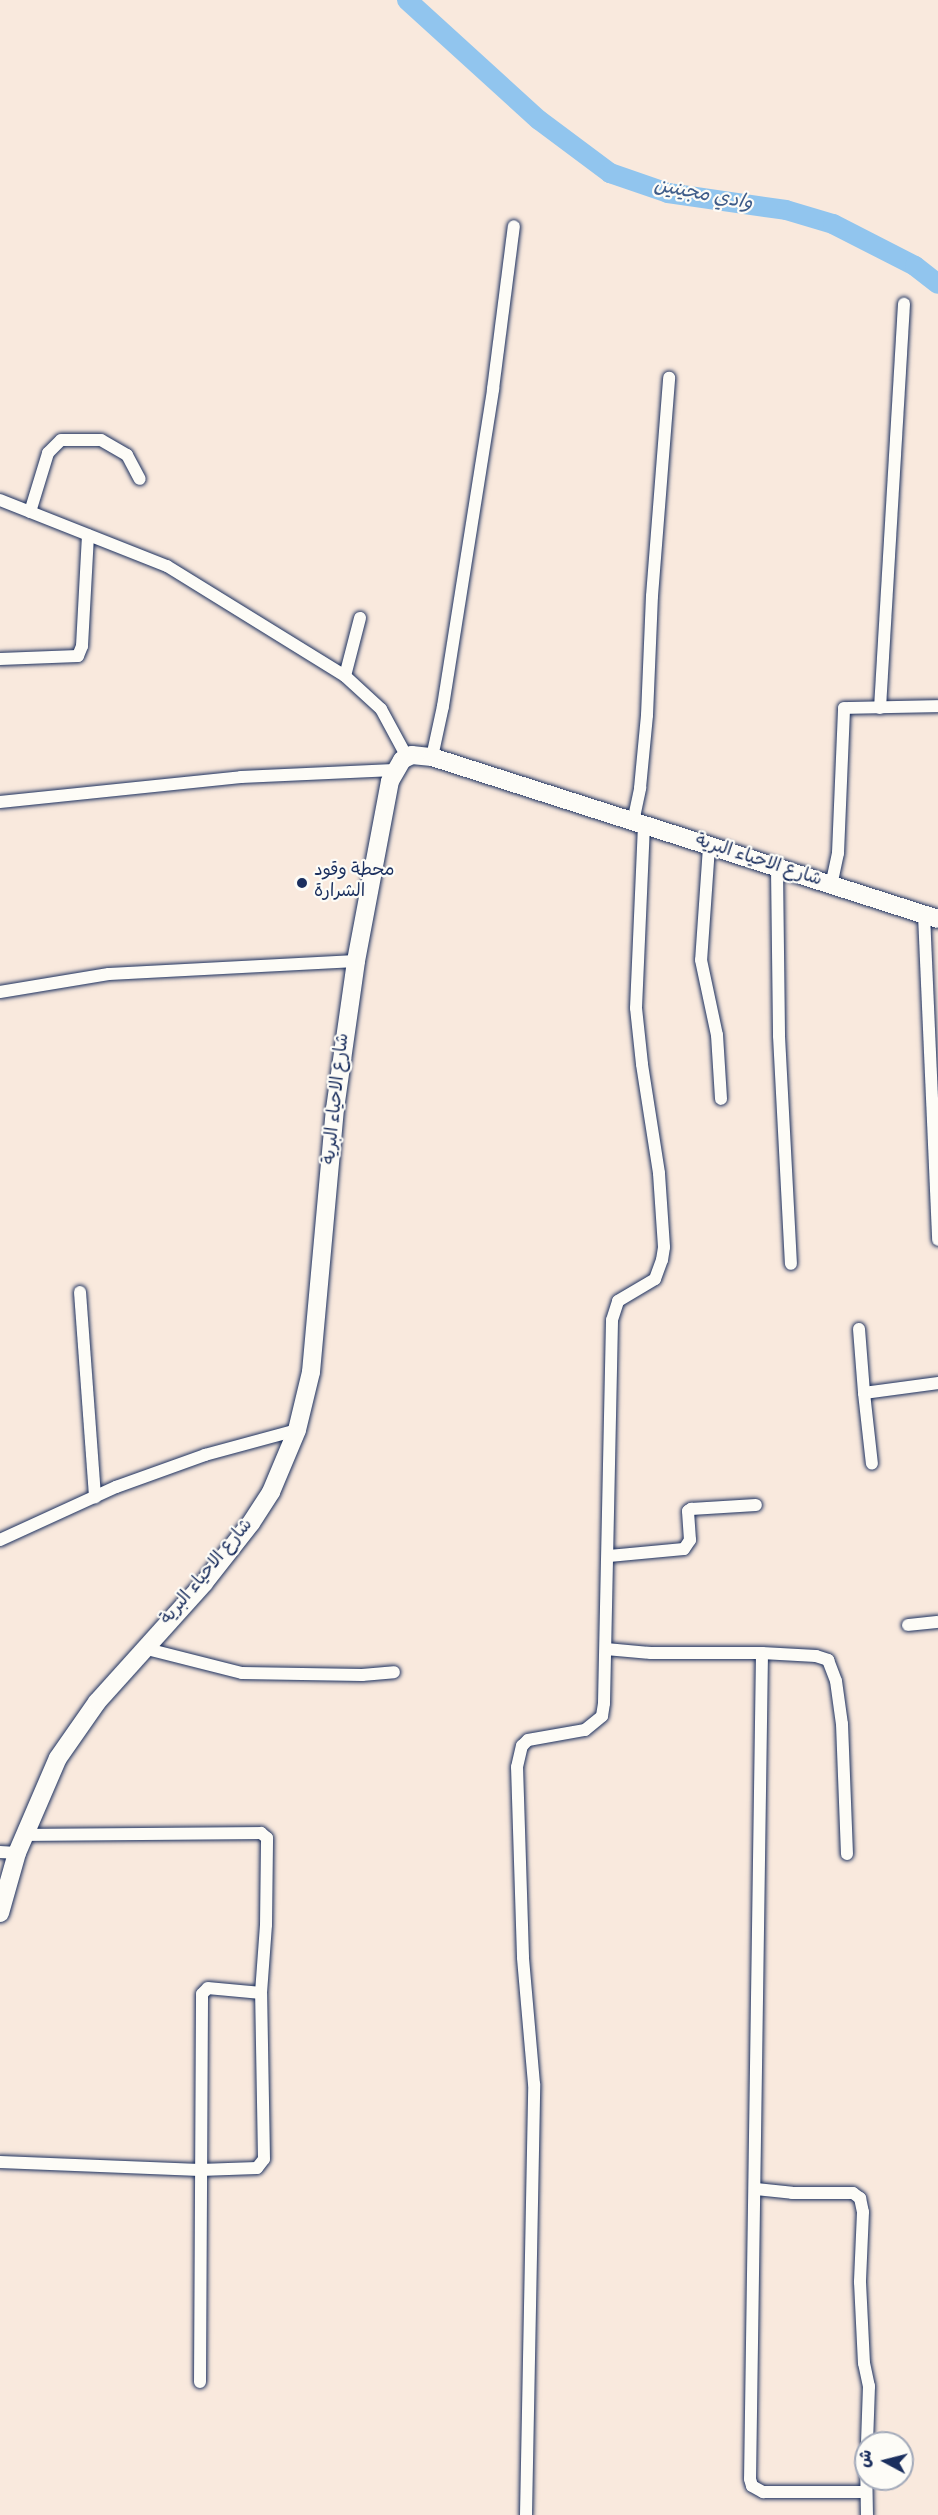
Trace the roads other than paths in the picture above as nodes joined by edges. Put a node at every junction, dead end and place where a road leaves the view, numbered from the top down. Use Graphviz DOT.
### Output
graph roads {
  1 [pos="514,226"];
  2 [pos="904,304"];
  3 [pos="669,378"];
  4 [pos="140,479"];
  5 [pos="0,500"];
  6 [pos="30,512"];
  7 [pos="88,535"];
  8 [pos="360,618"];
  9 [pos="0,659"];
  10 [pos="345,676"];
  11 [pos="938,706"];
  12 [pos="879,708"];
  13 [pos="432,757"];
  14 [pos="401,764"];
  15 [pos="0,802"];
  16 [pos="638,824"];
  17 [pos="709,847"];
  18 [pos="777,869"];
  19 [pos="831,886"];
  20 [pos="931,917"];
  21 [pos="356,961"];
  22 [pos="0,992"];
  23 [pos="720,1099"];
  24 [pos="938,1240"];
  25 [pos="791,1264"];
  26 [pos="80,1292"];
  27 [pos="859,1329"];
  28 [pos="938,1383"];
  29 [pos="864,1393"];
  30 [pos="297,1430"];
  31 [pos="872,1464"];
  32 [pos="95,1497"];
  33 [pos="756,1505"];
  34 [pos="0,1540"];
  35 [pos="609,1556"];
  36 [pos="938,1622"];
  37 [pos="908,1624"];
  38 [pos="144,1648"];
  39 [pos="606,1649"];
  40 [pos="762,1653"];
  41 [pos="394,1672"];
  42 [pos="24,1835"];
  43 [pos="8,1853"];
  44 [pos="847,1854"];
  45 [pos="0,1913"];
  46 [pos="261,1993"];
  47 [pos="0,2162"];
  48 [pos="200,2170"];
  49 [pos="756,2189"];
  50 [pos="200,2382"];
  51 [pos="867,2431"];
  52 [pos="865,2492"];
  53 [pos="525,2515"];
  54 [pos="867,2515"];
  1 -- 13 [label="street"];
  2 -- 12 [label="street"];
  3 -- 16 [label="street"];
  4 -- 6 [label="street"];
  5 -- 6 [label="street"];
  6 -- 7 [label="street"];
  7 -- 9 [label="street"];
  7 -- 10 [label="street"];
  8 -- 10 [label="street"];
  10 -- 14 [label="street"];
  11 -- 12 [label="street"];
  12 -- 19 [label="street"];
  13 -- 14 [label="main road, شارع الاحياء البرية"];
  13 -- 16 [label="main road, شارع الاحياء البرية"];
  14 -- 15 [label="street"];
  14 -- 21 [label="main road, شارع الاحياء البرية"];
  16 -- 17 [label="main road, شارع الاحياء البرية"];
  16 -- 35 [label="street"];
  17 -- 18 [label="main road, شارع الاحياء البرية"];
  17 -- 23 [label="street"];
  18 -- 19 [label="main road, شارع الاحياء البرية"];
  18 -- 25 [label="street"];
  19 -- 20 [label="main road, شارع الاحياء البرية"];
  20 -- 24 [label="street"];
  21 -- 22 [label="street"];
  21 -- 30 [label="main road, شارع الاحياء البرية"];
  26 -- 32 [label="street"];
  27 -- 29 [label="street"];
  28 -- 29 [label="street"];
  29 -- 31 [label="street"];
  30 -- 32 [label="street"];
  30 -- 38 [label="main road, شارع الاحياء البرية"];
  32 -- 34 [label="street"];
  33 -- 35 [label="street"];
  35 -- 39 [label="street"];
  36 -- 37 [label="street"];
  38 -- 41 [label="street"];
  38 -- 42 [label="main road, شارع الاحياء البرية"];
  39 -- 40 [label="street"];
  39 -- 53 [label="street"];
  40 -- 44 [label="street"];
  40 -- 49 [label="street"];
  42 -- 43 [label="main road, شارع الاحياء البرية"];
  42 -- 46 [label="street"];
  43 -- 45 [label="main road, شارع الاحياء البرية"];
  46 -- 48 [label="street"];
  46 -- 48 [label="street"];
  47 -- 48 [label="street"];
  48 -- 50 [label="street"];
  49 -- 51 [label="street"];
  49 -- 52 [label="street"];
  52 -- 54 [label="street"];
}
